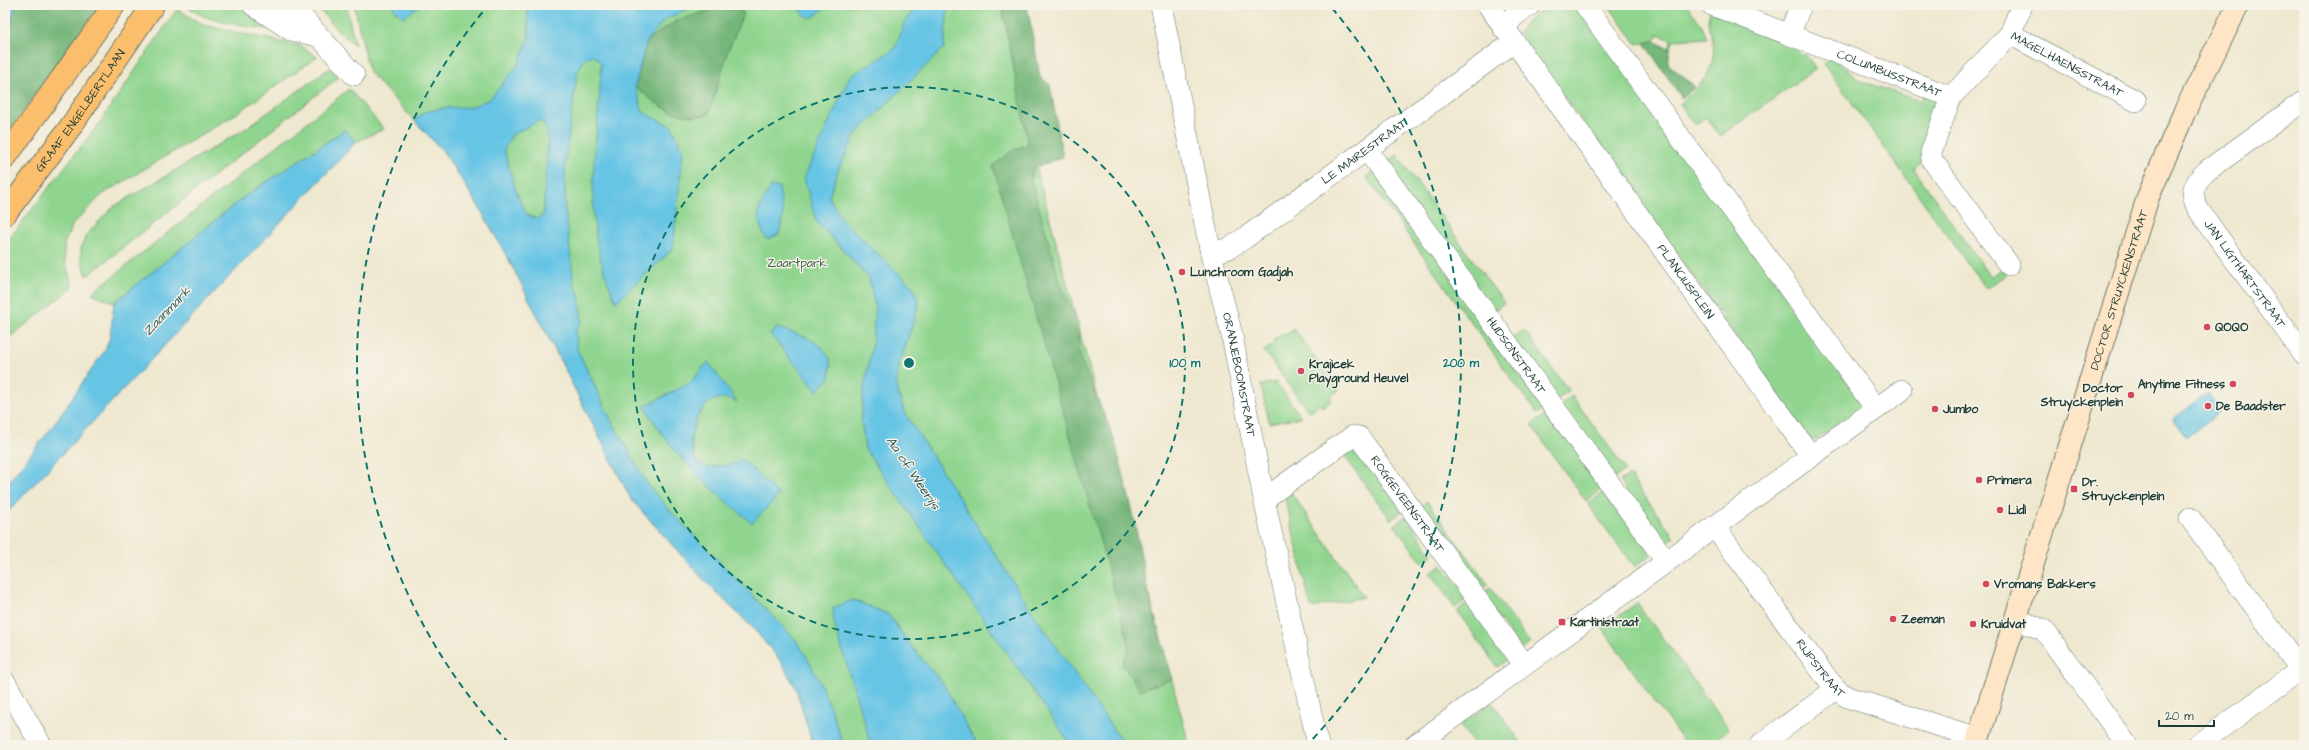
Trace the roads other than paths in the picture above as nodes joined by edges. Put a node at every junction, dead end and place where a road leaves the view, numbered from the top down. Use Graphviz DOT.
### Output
graph roads {
  1 [pos="114,5"];
  2 [pos="153,5"];
  3 [pos="253,5"];
  4 [pos="285,5"];
  5 [pos="1162,5"];
  6 [pos="1488,5"];
  7 [pos="1530,5"];
  8 [pos="1585,5"];
  9 [pos="1712,5"];
  10 [pos="1801,5"];
  11 [pos="2022,5"];
  12 [pos="2238,5"];
  13 [pos="2010,34"];
  14 [pos="1789,35"];
  15 [pos="318,36"];
  16 [pos="1509,36"];
  17 [pos="354,75"];
  18 [pos="1951,97"];
  19 [pos="2136,101"];
  20 [pos="2304,101"];
  21 [pos="1367,150"];
  22 [pos="5,158"];
  23 [pos="5,214"];
  24 [pos="1211,254"];
  25 [pos="2009,265"];
  26 [pos="2304,354"];
  27 [pos="1902,390"];
  28 [pos="1876,409"];
  29 [pos="1811,456"];
  30 [pos="1264,499"];
  31 [pos="2190,518"];
  32 [pos="1714,526"];
  33 [pos="1666,562"];
  34 [pos="2015,619"];
  35 [pos="1524,664"];
  36 [pos="2302,668"];
  37 [pos="5,682"];
  38 [pos="1836,689"];
  39 [pos="1977,742"];
  40 [pos="41,745"];
  41 [pos="1318,745"];
  42 [pos="1415,745"];
  43 [pos="1760,745"];
  44 [pos="2127,745"];
  45 [pos="2198,745"];
  1 -- 22 [label="main road"];
  2 -- 23 [label="main road, GRAAF ENGELBERTLAAN"];
  3 -- 15 [label="street"];
  4 -- 15 [label="street"];
  5 -- 24 [label="street, ORANJEBOOMSTRAAT"];
  6 -- 16 [label="street, PLANCIUSPLEIN"];
  7 -- 16 [label="street"];
  8 -- 28 [label="street"];
  9 -- 14 [label="street, COLUMBUSSTRAAT"];
  10 -- 14 [label="street"];
  11 -- 13 [label="street"];
  12 -- 34 [label="street, DOCTOR STRUYCKENSTRAAT"];
  13 -- 18 [label="street, MAGELHAENSSTRAAT"];
  13 -- 19 [label="street, MAGELHAENSSTRAAT"];
  14 -- 18 [label="street, COLUMBUSSTRAAT"];
  15 -- 17 [label="street"];
  16 -- 21 [label="street, LE MAIRESTRAAT"];
  16 -- 29 [label="street, PLANCIUSPLEIN"];
  18 -- 25 [label="street, COLUMBUSSTRAAT"];
  20 -- 26 [label="street, JAN LIGTHARTSTRAAT"];
  21 -- 24 [label="street, LE MAIRESTRAAT"];
  21 -- 33 [label="street, HUDSONSTRAAT"];
  24 -- 30 [label="street, ORANJEBOOMSTRAAT"];
  27 -- 28 [label="street"];
  28 -- 29 [label="street"];
  29 -- 32 [label="street"];
  30 -- 35 [label="street, ROGGEVEENSTRAAT"];
  30 -- 41 [label="street, ORANJEBOOMSTRAAT"];
  31 -- 36 [label="street"];
  32 -- 33 [label="street"];
  32 -- 38 [label="street, RIJPSTRAAT"];
  33 -- 35 [label="street"];
  34 -- 39 [label="street, DOCTOR STRUYCKENSTRAAT"];
  34 -- 44 [label="street"];
  35 -- 42 [label="street"];
  36 -- 45 [label="street"];
  37 -- 40 [label="street"];
  38 -- 39 [label="street, RIJPSTRAAT"];
  38 -- 43 [label="street"];
}
